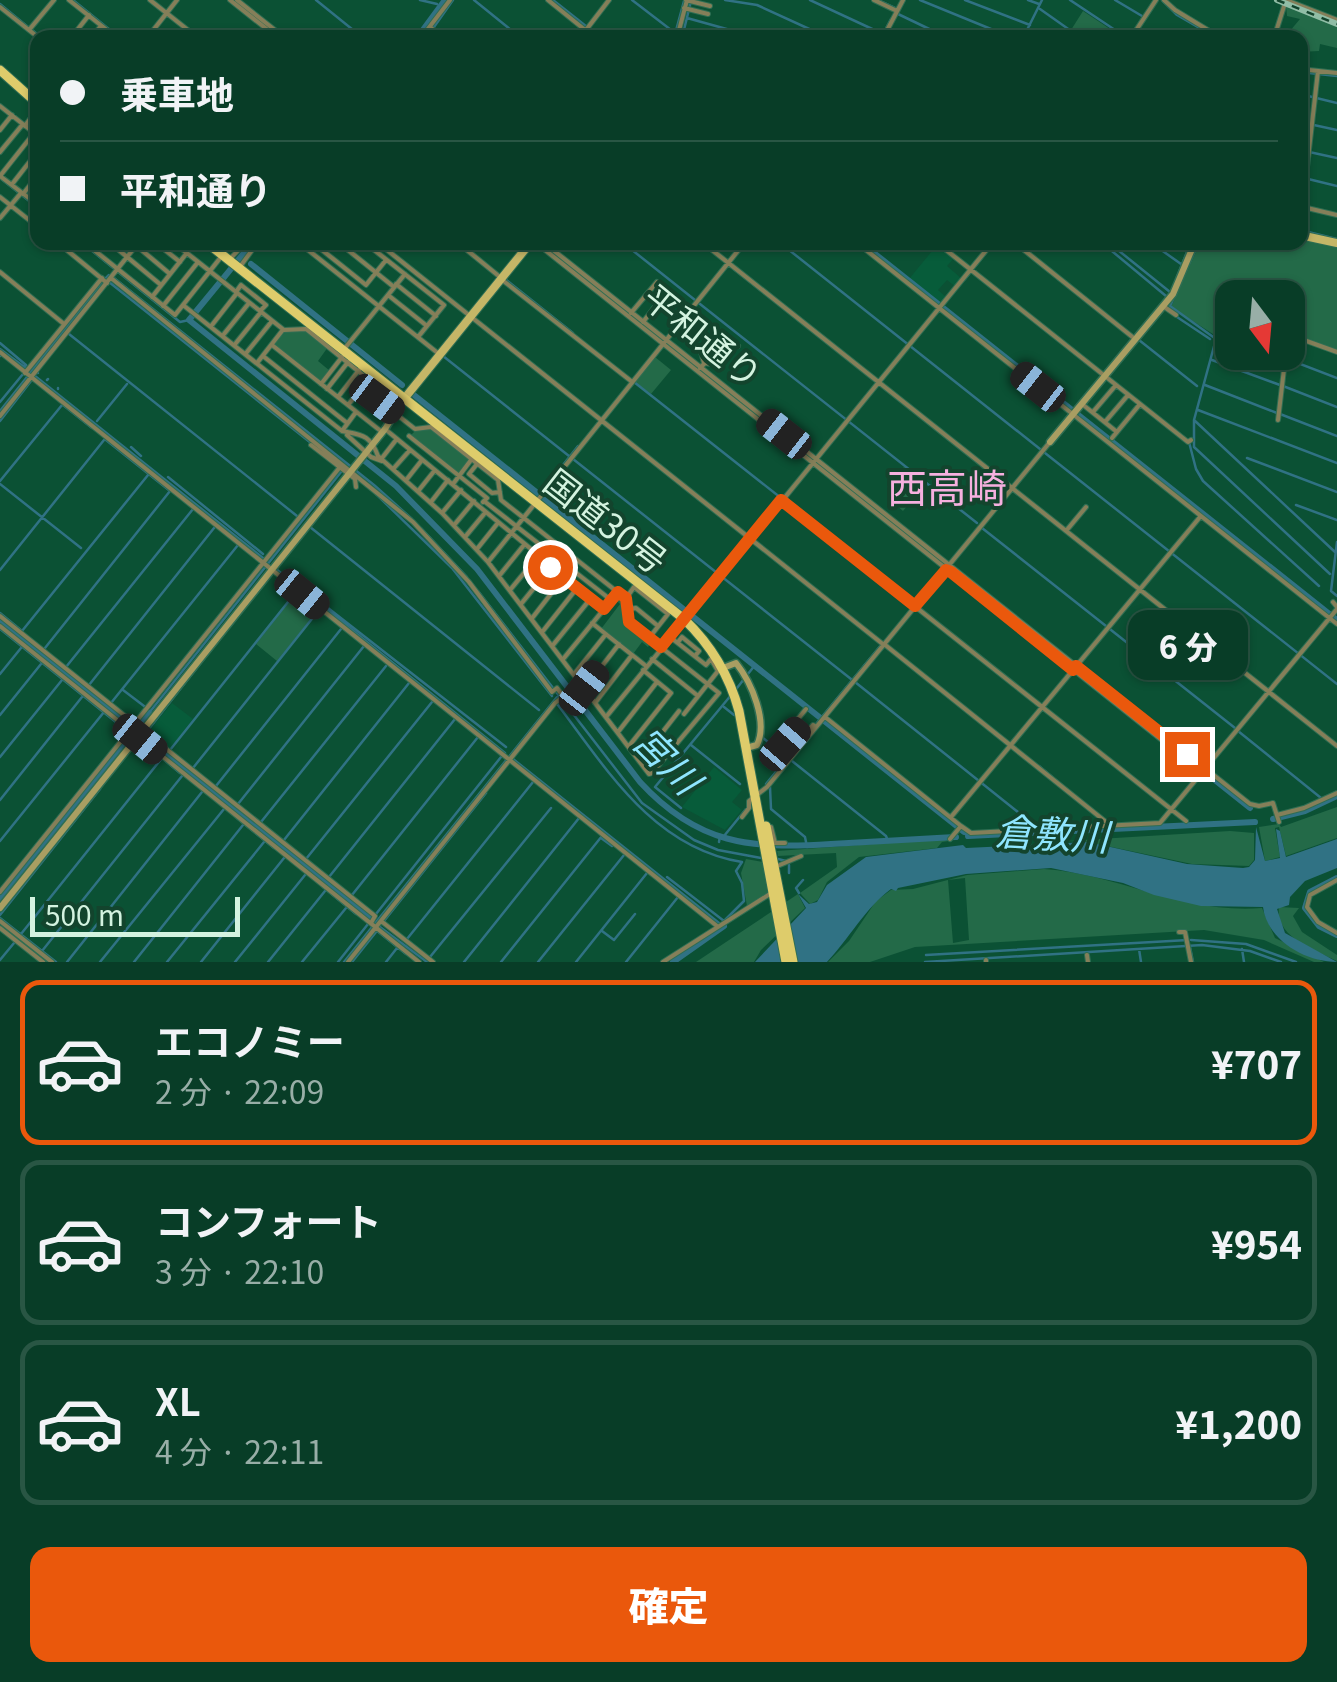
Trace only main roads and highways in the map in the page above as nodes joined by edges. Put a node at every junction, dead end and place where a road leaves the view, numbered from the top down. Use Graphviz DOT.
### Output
graph roads {
  1 [pos="0,73"];
  2 [pos="30,99"];
  3 [pos="1308,234"];
  4 [pos="1337,243"];
  5 [pos="220,250"];
  6 [pos="526,250"];
  7 [pos="406,397"];
  8 [pos="771,860"];
  9 [pos="779,904"];
  10 [pos="790,962"];
  1 -- 2 [label="highway"];
  3 -- 4 [label="main road"];
  5 -- 7 [label="highway, 国道30号"];
  6 -- 7 [label="main road"];
  7 -- 8 [label="highway, 国道30号"];
  8 -- 9 [label="highway, 国道30号"];
  8 -- 9 [label="highway, 国道30号"];
  9 -- 10 [label="highway, 国道30号"];
}
